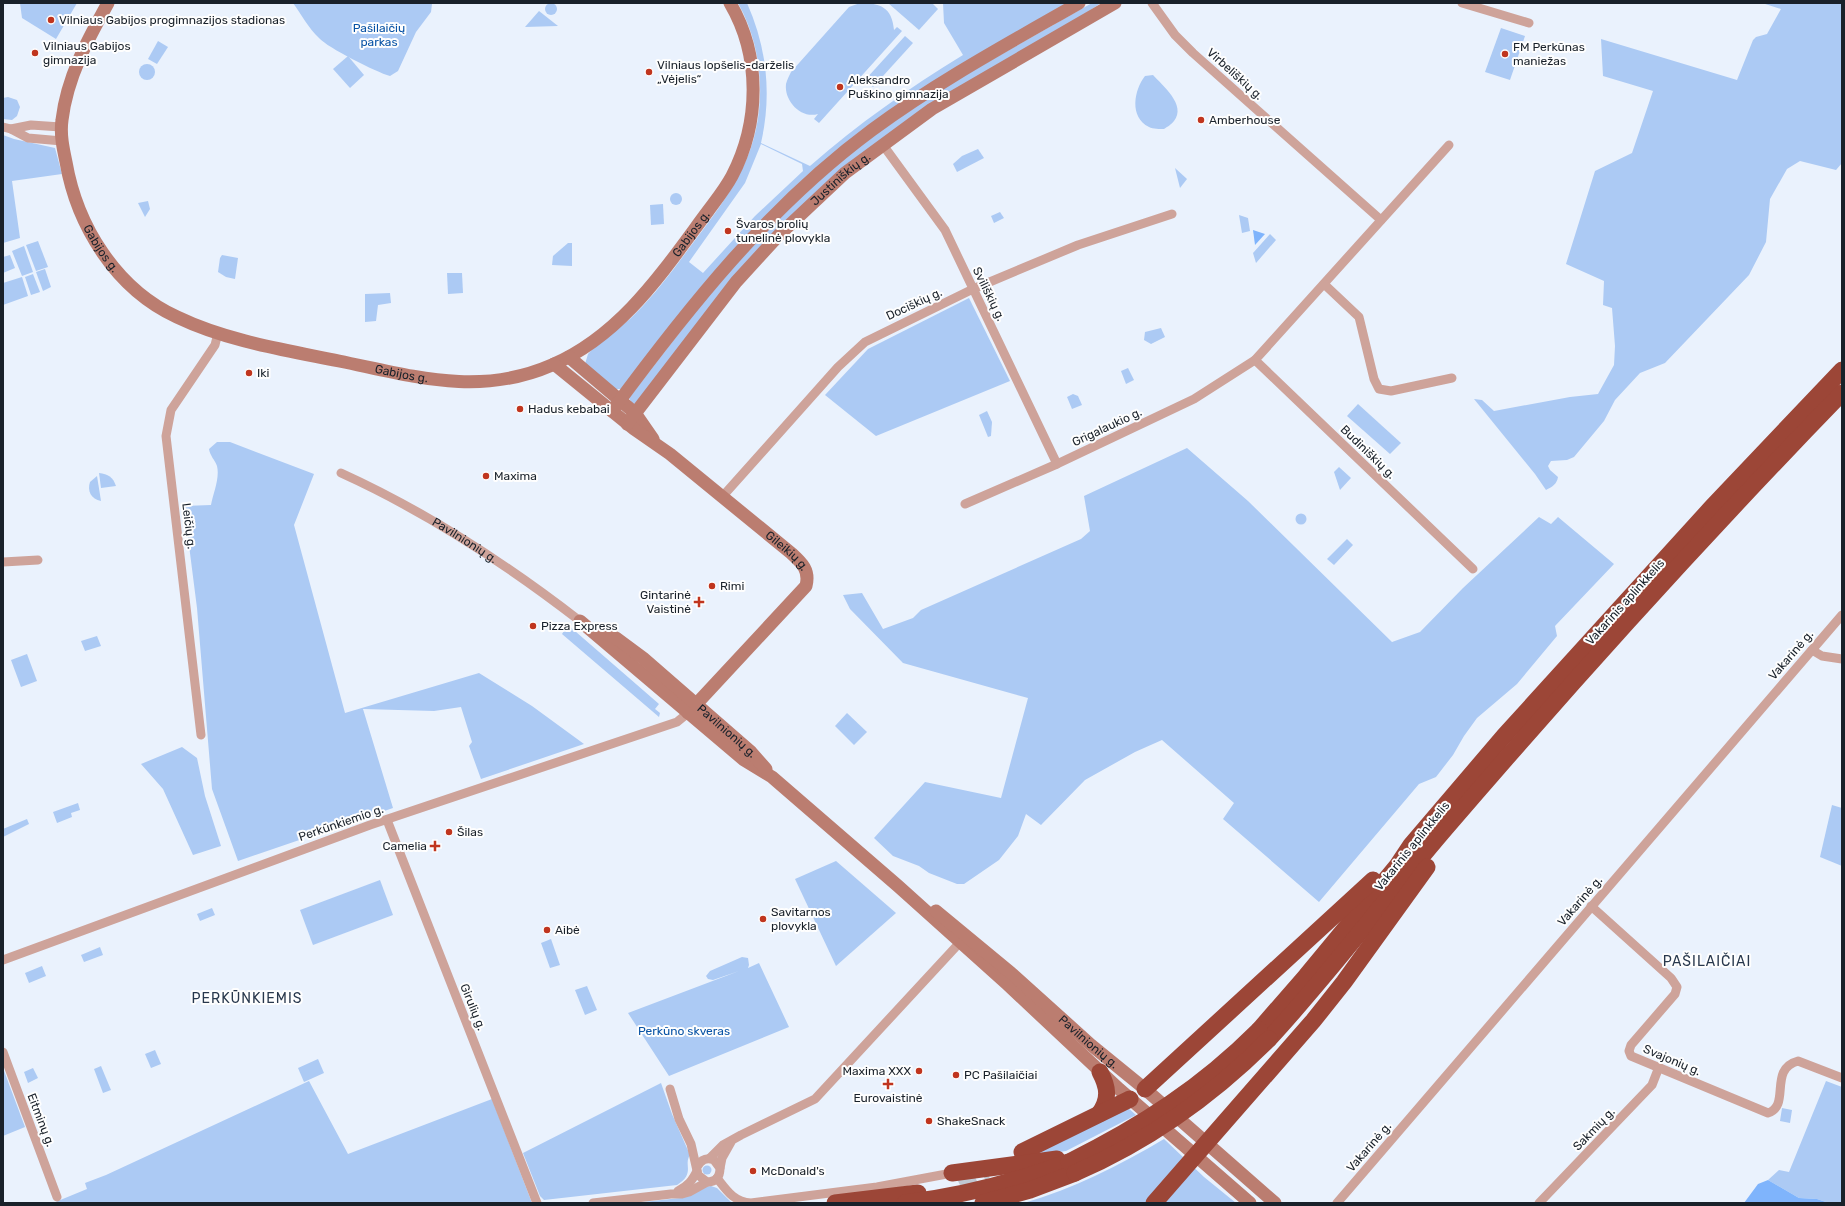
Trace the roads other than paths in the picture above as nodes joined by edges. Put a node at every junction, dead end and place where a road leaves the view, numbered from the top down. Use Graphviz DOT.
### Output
graph roads {
  1 [pos="108,3"];
  2 [pos="730,3"];
  3 [pos="1079,3"];
  4 [pos="1115,3"];
  5 [pos="1152,3"];
  6 [pos="1462,3"];
  7 [pos="1530,23"];
  8 [pos="61,127"];
  9 [pos="7,128"];
  10 [pos="62,141"];
  11 [pos="883,145"];
  12 [pos="1449,145"];
  13 [pos="1172,214"];
  14 [pos="1381,220"];
  15 [pos="1324,284"];
  16 [pos="973,289"];
  17 [pos="218,333"];
  18 [pos="568,357"];
  19 [pos="1255,360"];
  20 [pos="554,364"];
  21 [pos="1842,370"];
  22 [pos="1452,378"];
  23 [pos="1842,393"];
  24 [pos="616,406"];
  25 [pos="631,418"];
  26 [pos="1057,464"];
  27 [pos="341,473"];
  28 [pos="722,497"];
  29 [pos="965,504"];
  30 [pos="38,560"];
  31 [pos="3,562"];
  32 [pos="1473,569"];
  33 [pos="1842,615"];
  34 [pos="580,621"];
  35 [pos="1812,650"];
  36 [pos="1842,659"];
  37 [pos="692,708"];
  38 [pos="201,735"];
  39 [pos="1475,796"];
  40 [pos="387,820"];
  41 [pos="1411,845"];
  42 [pos="1591,906"];
  43 [pos="963,939"];
  44 [pos="3,960"];
  45 [pos="1264,1034"];
  46 [pos="3,1052"];
  47 [pos="1659,1067"];
  48 [pos="1100,1072"];
  49 [pos="1842,1078"];
  50 [pos="670,1088"];
  51 [pos="1149,1092"];
  52 [pos="1130,1099"];
  53 [pos="1099,1114"];
  54 [pos="731,1142"];
  55 [pos="1207,1142"];
  56 [pos="691,1144"];
  57 [pos="1022,1152"];
  58 [pos="1195,1156"];
  59 [pos="709,1158"];
  60 [pos="1070,1164"];
  61 [pos="720,1168"];
  62 [pos="697,1169"];
  63 [pos="717,1178"];
  64 [pos="955,1178"];
  65 [pos="707,1182"];
  66 [pos="671,1194"];
  67 [pos="57,1197"];
  68 [pos="537,1203"];
  69 [pos="593,1203"];
  70 [pos="835,1203"];
  71 [pos="905,1203"];
  72 [pos="983,1203"];
  73 [pos="1154,1203"];
  74 [pos="1250,1203"];
  75 [pos="1275,1203"];
  76 [pos="1337,1203"];
  77 [pos="1540,1203"];
  1 -- 8 [label="street, Gabijos g."];
  2 -- 18 [label="street, Gabijos g."];
  3 -- 24 [label="street, Justiniškių g."];
  4 -- 11 [label="street, Justiniškių g."];
  5 -- 14 [label="street, Virbeliškių g."];
  6 -- 7 [label="street"];
  8 -- 9 [label="street"];
  8 -- 10 [label="street, Gabijos g."];
  9 -- 10 [label="street"];
  10 -- 17 [label="street, Gabijos g."];
  11 -- 16 [label="street, Sviliškių g."];
  11 -- 25 [label="street, Justiniškių g."];
  12 -- 14 [label="street"];
  13 -- 16 [label="street, Dociškių g."];
  14 -- 15 [label="street"];
  15 -- 19 [label="street"];
  15 -- 22 [label="street"];
  16 -- 26 [label="street, Sviliškių g."];
  16 -- 28 [label="street, Dociškių g."];
  17 -- 20 [label="street, Gabijos g."];
  17 -- 38 [label="street, Leičių g."];
  18 -- 20 [label="street, Gabijos g."];
  18 -- 24 [label="street, Gileikių g."];
  19 -- 26 [label="street, Grigalaukio g."];
  19 -- 32 [label="street, Budiniškių g."];
  20 -- 24 [label="street, Gileikių g."];
  21 -- 41 [label="highway, Vakarinis aplinkkelis"];
  23 -- 39 [label="highway, Vakarinis aplinkkelis"];
  24 -- 25 [label="street, Gileikių g."];
  25 -- 28 [label="street, Gileikių g."];
  26 -- 29 [label="street, Grigalaukio g."];
  27 -- 34 [label="street, Pavilnionių g."];
  28 -- 37 [label="street, Gileikių g."];
  30 -- 31 [label="street"];
  33 -- 35 [label="street, Vakarinė g."];
  34 -- 37 [label="street, Pavilnionių g."];
  35 -- 36 [label="street"];
  35 -- 42 [label="street, Vakarinė g."];
  37 -- 40 [label="street, Perkūnkiemio g."];
  37 -- 43 [label="street, Pavilnionių g."];
  39 -- 45 [label="highway, Vakarinis aplinkkelis"];
  39 -- 55 [label="highway"];
  40 -- 44 [label="street, Perkūnkiemio g."];
  40 -- 68 [label="street, Girulių g."];
  41 -- 45 [label="highway, Vakarinis aplinkkelis"];
  41 -- 51 [label="highway"];
  42 -- 47 [label="street, Svajonių g."];
  42 -- 76 [label="street, Vakarinė g."];
  43 -- 48 [label="street, Pavilnionių g."];
  43 -- 51 [label="street, Pavilnionių g."];
  43 -- 54 [label="street"];
  45 -- 60 [label="highway, Vakarinis aplinkkelis, bridge"];
  45 -- 60 [label="highway, Vakarinis aplinkkelis, bridge"];
  46 -- 67 [label="street, Eitminų g."];
  47 -- 49 [label="street, Svajonių g."];
  47 -- 77 [label="street, Sakmių g."];
  48 -- 52 [label="street, Pavilnionių g."];
  48 -- 53 [label="highway"];
  50 -- 56 [label="street"];
  51 -- 52 [label="street"];
  51 -- 55 [label="street, Pavilnionių g."];
  52 -- 53 [label="highway"];
  52 -- 58 [label="street, Pavilnionių g."];
  53 -- 57 [label="highway"];
  54 -- 59 [label="street"];
  54 -- 61 [label="street"];
  55 -- 58 [label="highway"];
  55 -- 75 [label="street, Pavilnionių g."];
  56 -- 59 [label="street"];
  56 -- 62 [label="street"];
  58 -- 73 [label="highway"];
  58 -- 74 [label="street, Pavilnionių g."];
  59 -- 61 [label="street"];
  59 -- 62 [label="street"];
  60 -- 64 [label="highway"];
  60 -- 71 [label="highway, Vakarinis aplinkkelis"];
  60 -- 72 [label="highway, Vakarinis aplinkkelis"];
  61 -- 63 [label="street"];
  62 -- 65 [label="street"];
  62 -- 66 [label="street"];
  63 -- 64 [label="street"];
  63 -- 65 [label="street"];
  64 -- 70 [label="highway"];
  65 -- 66 [label="street"];
  66 -- 69 [label="street"];
}
